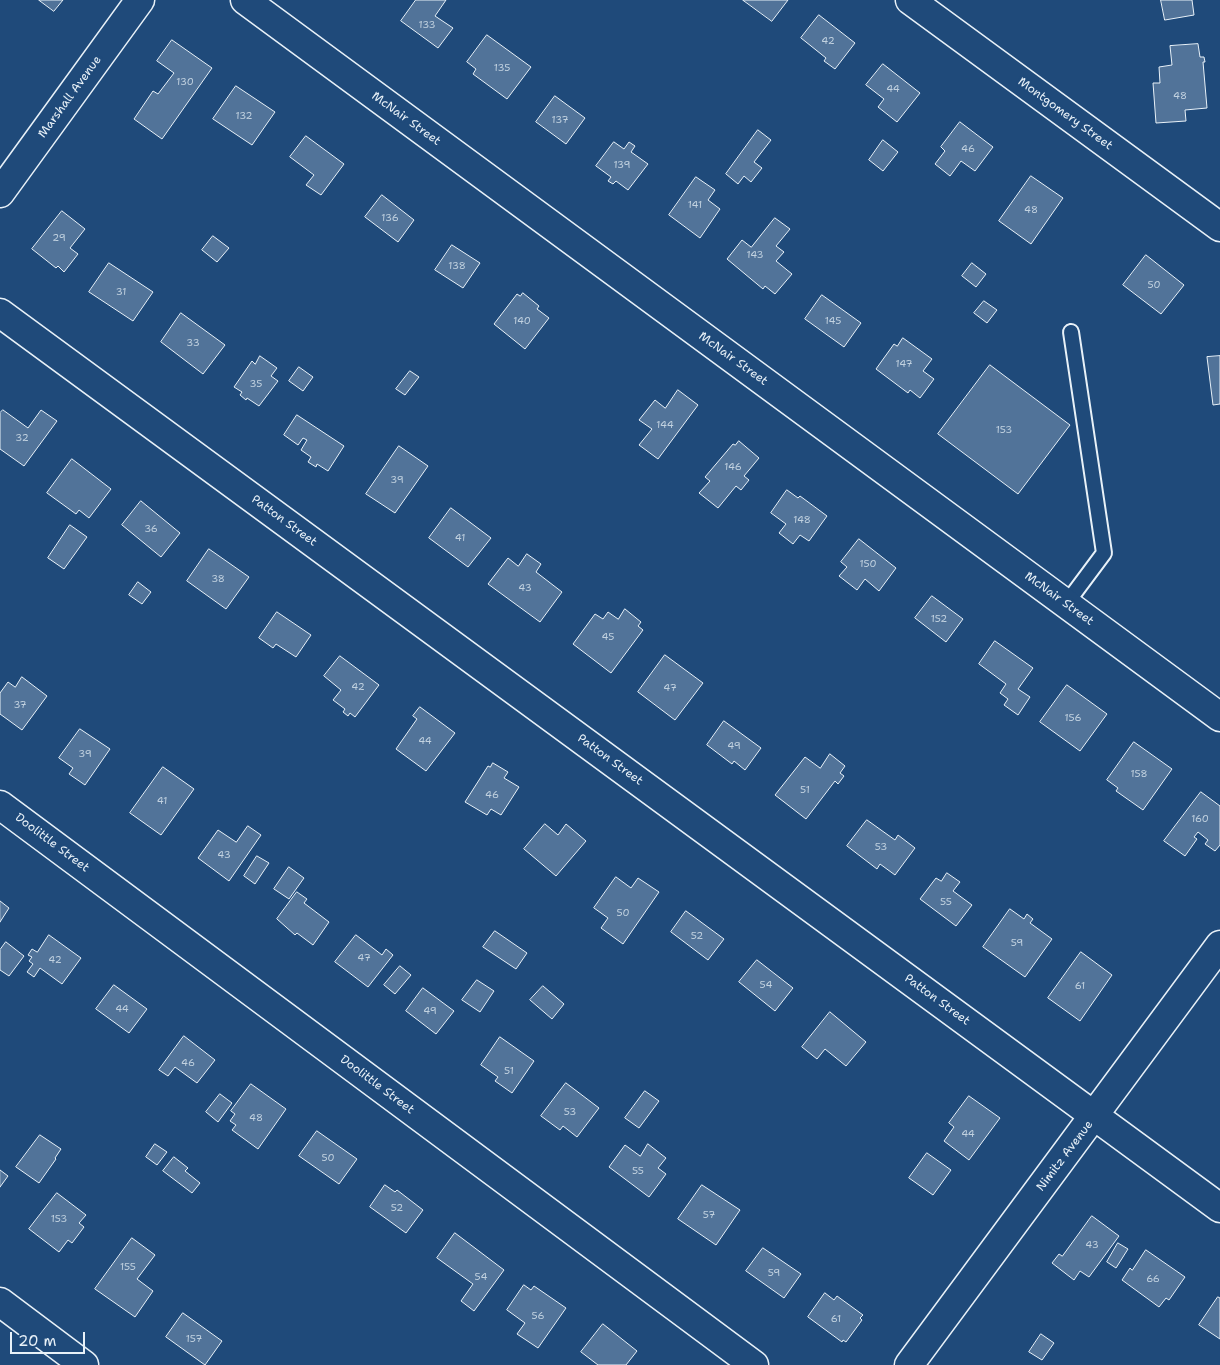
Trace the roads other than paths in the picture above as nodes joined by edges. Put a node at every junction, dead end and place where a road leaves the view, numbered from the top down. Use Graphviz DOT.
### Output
graph roads {
  1 [pos="140,0"];
  2 [pos="245,0"];
  3 [pos="910,0"];
  4 [pos="0,193"];
  5 [pos="1220,227"];
  6 [pos="0,313"];
  7 [pos="1071,332"];
  8 [pos="1066,604"];
  9 [pos="1220,717"];
  10 [pos="0,805"];
  11 [pos="1220,946"];
  12 [pos="1095,1116"];
  13 [pos="1220,1208"];
  14 [pos="0,1302"];
  15 [pos="84,1365"];
  16 [pos="754,1365"];
  17 [pos="909,1365"];
  1 -- 4 [label="street, Marshall Avenue"];
  2 -- 8 [label="street, McNair Street"];
  3 -- 5 [label="street, Montgomery Street"];
  6 -- 12 [label="street, Patton Street"];
  7 -- 8 [label="lane"];
  8 -- 9 [label="street, McNair Street"];
  10 -- 16 [label="street, Doolittle Street"];
  11 -- 12 [label="street, Nimitz Avenue"];
  12 -- 13 [label="street, Patton Street"];
  12 -- 17 [label="street, Nimitz Avenue"];
  14 -- 15 [label="street"];
}
